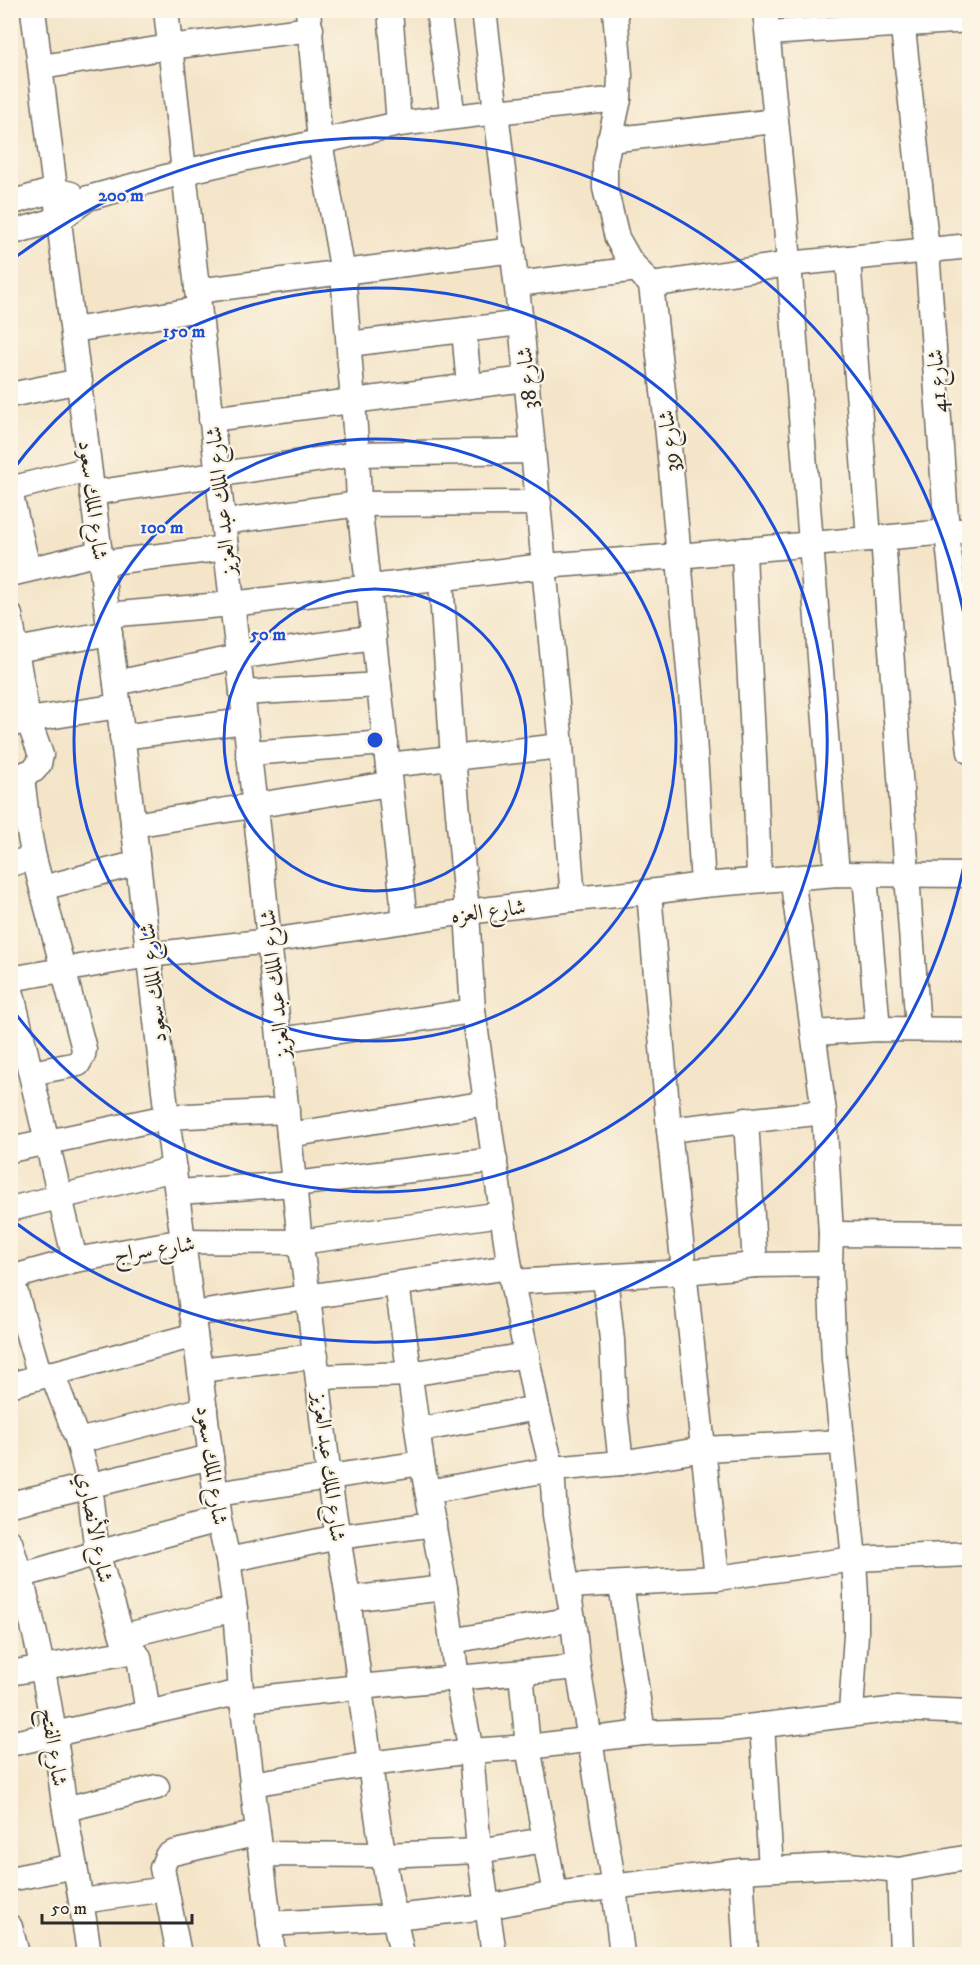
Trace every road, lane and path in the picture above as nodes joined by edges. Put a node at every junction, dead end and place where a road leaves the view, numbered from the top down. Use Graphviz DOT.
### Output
graph roads {
  1 [pos="33,10"];
  2 [pos="166,10"];
  3 [pos="390,10"];
  4 [pos="438,10"];
  5 [pos="484,10"];
  6 [pos="615,10"];
  7 [pos="309,15"];
  8 [pos="901,17"];
  9 [pos="969,20"];
  10 [pos="766,22"];
  11 [pos="170,46"];
  12 [pos="41,67"];
  13 [pos="619,99"];
  14 [pos="496,112"];
  15 [pos="453,117"];
  16 [pos="775,121"];
  17 [pos="399,124"];
  18 [pos="609,140"];
  19 [pos="320,142"];
  20 [pos="184,172"];
  21 [pos="56,190"];
  22 [pos="88,198"];
  23 [pos="10,203"];
  24 [pos="60,219"];
  25 [pos="10,233"];
  26 [pos="969,246"];
  27 [pos="513,250"];
  28 [pos="927,250"];
  29 [pos="848,258"];
  30 [pos="789,264"];
  31 [pos="343,273"];
  32 [pos="644,277"];
  33 [pos="517,284"];
  34 [pos="198,300"];
  35 [pos="521,323"];
  36 [pos="74,330"];
  37 [pos="464,330"];
  38 [pos="349,344"];
  39 [pos="526,379"];
  40 [pos="80,381"];
  41 [pos="469,386"];
  42 [pos="10,395"];
  43 [pos="352,401"];
  44 [pos="211,419"];
  45 [pos="533,451"];
  46 [pos="357,454"];
  47 [pos="89,469"];
  48 [pos="218,474"];
  49 [pos="10,490"];
  50 [pos="92,493"];
  51 [pos="539,503"];
  52 [pos="358,504"];
  53 [pos="223,522"];
  54 [pos="958,531"];
  55 [pos="876,538"];
  56 [pos="811,544"];
  57 [pos="226,548"];
  58 [pos="744,550"];
  59 [pos="678,556"];
  60 [pos="101,558"];
  61 [pos="543,566"];
  62 [pos="19,572"];
  63 [pos="441,579"];
  64 [pos="369,588"];
  65 [pos="232,604"];
  66 [pos="10,615"];
  67 [pos="109,624"];
  68 [pos="374,637"];
  69 [pos="14,650"];
  70 [pos="238,657"];
  71 [pos="379,685"];
  72 [pos="242,693"];
  73 [pos="117,695"];
  74 [pos="245,721"];
  75 [pos="19,722"];
  76 [pos="122,737"];
  77 [pos="561,746"];
  78 [pos="969,752"];
  79 [pos="248,753"];
  80 [pos="453,758"];
  81 [pos="388,764"];
  82 [pos="16,778"];
  83 [pos="255,806"];
  84 [pos="133,825"];
  85 [pos="19,828"];
  86 [pos="34,858"];
  87 [pos="138,863"];
  88 [pos="10,864"];
  89 [pos="837,874"];
  90 [pos="864,875"];
  91 [pos="969,875"];
  92 [pos="908,876"];
  93 [pos="792,877"];
  94 [pos="759,879"];
  95 [pos="702,885"];
  96 [pos="42,888"];
  97 [pos="649,892"];
  98 [pos="573,899"];
  99 [pos="466,912"];
  100 [pos="405,921"];
  101 [pos="268,941"];
  102 [pos="149,955"];
  103 [pos="63,970"];
  104 [pos="10,979"];
  105 [pos="10,986"];
  106 [pos="473,1011"];
  107 [pos="878,1029"];
  108 [pos="918,1029"];
  109 [pos="969,1030"];
  110 [pos="814,1033"];
  111 [pos="280,1040"];
  112 [pos="31,1073"];
  113 [pos="487,1103"];
  114 [pos="287,1111"];
  115 [pos="824,1112"];
  116 [pos="167,1117"];
  117 [pos="746,1120"];
  118 [pos="669,1130"];
  119 [pos="289,1136"];
  120 [pos="47,1142"];
  121 [pos="10,1150"];
  122 [pos="495,1160"];
  123 [pos="176,1181"];
  124 [pos="294,1184"];
  125 [pos="60,1197"];
  126 [pos="10,1209"];
  127 [pos="502,1214"];
  128 [pos="831,1234"];
  129 [pos="969,1235"];
  130 [pos="184,1241"];
  131 [pos="300,1242"];
  132 [pos="75,1260"];
  133 [pos="830,1264"];
  134 [pos="754,1265"];
  135 [pos="685,1272"];
  136 [pos="511,1275"];
  137 [pos="11,1276"];
  138 [pos="604,1277"];
  139 [pos="396,1284"];
  140 [pos="309,1297"];
  141 [pos="194,1324"];
  142 [pos="527,1355"];
  143 [pos="317,1366"];
  144 [pos="200,1370"];
  145 [pos="410,1374"];
  146 [pos="46,1375"];
  147 [pos="10,1385"];
  148 [pos="537,1408"];
  149 [pos="205,1409"];
  150 [pos="418,1430"];
  151 [pos="78,1441"];
  152 [pos="842,1442"];
  153 [pos="704,1449"];
  154 [pos="211,1457"];
  155 [pos="422,1463"];
  156 [pos="621,1463"];
  157 [pos="552,1468"];
  158 [pos="329,1478"];
  159 [pos="89,1484"];
  160 [pos="428,1492"];
  161 [pos="216,1494"];
  162 [pos="10,1504"];
  163 [pos="219,1520"];
  164 [pos="434,1524"];
  165 [pos="338,1537"];
  166 [pos="10,1542"];
  167 [pos="97,1553"];
  168 [pos="969,1554"];
  169 [pos="854,1559"];
  170 [pos="228,1560"];
  171 [pos="16,1578"];
  172 [pos="717,1578"];
  173 [pos="621,1584"];
  174 [pos="568,1586"];
  175 [pos="445,1588"];
  176 [pos="348,1599"];
  177 [pos="235,1609"];
  178 [pos="573,1619"];
  179 [pos="452,1641"];
  180 [pos="129,1644"];
  181 [pos="579,1667"];
  182 [pos="42,1668"];
  183 [pos="10,1673"];
  184 [pos="521,1673"];
  185 [pos="457,1679"];
  186 [pos="359,1687"];
  187 [pos="241,1696"];
  188 [pos="969,1712"];
  189 [pos="148,1713"];
  190 [pos="851,1713"];
  191 [pos="762,1725"];
  192 [pos="643,1733"];
  193 [pos="55,1735"];
  194 [pos="590,1740"];
  195 [pos="10,1744"];
  196 [pos="528,1747"];
  197 [pos="471,1751"];
  198 [pos="370,1764"];
  199 [pos="252,1784"];
  200 [pos="157,1787"];
  201 [pos="64,1809"];
  202 [pos="544,1840"];
  203 [pos="259,1844"];
  204 [pos="479,1851"];
  205 [pos="383,1855"];
  206 [pos="969,1857"];
  207 [pos="75,1866"];
  208 [pos="771,1869"];
  209 [pos="899,1870"];
  210 [pos="741,1871"];
  211 [pos="10,1879"];
  212 [pos="614,1887"];
  213 [pos="165,1888"];
  214 [pos="555,1894"];
  215 [pos="82,1900"];
  216 [pos="487,1907"];
  217 [pos="394,1917"];
  218 [pos="269,1924"];
  219 [pos="10,1927"];
  220 [pos="17,1954"];
  221 [pos="88,1954"];
  222 [pos="179,1954"];
  223 [pos="273,1954"];
  224 [pos="402,1954"];
  225 [pos="494,1954"];
  226 [pos="618,1954"];
  227 [pos="746,1954"];
  228 [pos="902,1954"];
  1 -- 12 [label="street, شارع الملك سعود"];
  2 -- 11 [label="street, شارع الملك عبد العزيز"];
  3 -- 17 [label="street"];
  4 -- 15 [label="street"];
  5 -- 14 [label="street, شارع 38"];
  6 -- 13 [label="street, شارع 39"];
  7 -- 11 [label="street"];
  7 -- 19 [label="street"];
  8 -- 9 [label="street"];
  8 -- 10 [label="street"];
  8 -- 28 [label="street, شارع 41"];
  10 -- 16 [label="street"];
  11 -- 12 [label="street"];
  11 -- 20 [label="street, شارع الملك عبد العزيز"];
  12 -- 21 [label="street, شارع الملك سعود"];
  13 -- 14 [label="street"];
  13 -- 18 [label="street, شارع 39"];
  14 -- 15 [label="street"];
  14 -- 27 [label="street, شارع 38"];
  15 -- 17 [label="street"];
  16 -- 18 [label="street"];
  16 -- 30 [label="street"];
  17 -- 19 [label="street"];
  18 -- 32 [label="street, شارع 39"];
  19 -- 20 [label="street"];
  19 -- 31 [label="street"];
  20 -- 22 [label="street"];
  20 -- 34 [label="street, شارع الملك عبد العزيز"];
  21 -- 22 [label="street"];
  21 -- 23 [label="street"];
  21 -- 24 [label="street, شارع الملك سعود"];
  22 -- 24 [label="street"];
  24 -- 25 [label="street"];
  24 -- 36 [label="street, شارع الملك سعود"];
  26 -- 28 [label="street"];
  27 -- 31 [label="street"];
  27 -- 33 [label="street, شارع 38"];
  28 -- 29 [label="street"];
  28 -- 54 [label="street, شارع 41"];
  29 -- 30 [label="street"];
  29 -- 55 [label="street"];
  30 -- 32 [label="street"];
  30 -- 56 [label="street"];
  31 -- 34 [label="street"];
  31 -- 38 [label="street"];
  32 -- 33 [label="street"];
  32 -- 59 [label="street, شارع 39"];
  33 -- 35 [label="street, شارع 38"];
  34 -- 36 [label="street"];
  34 -- 44 [label="street, شارع الملك عبد العزيز"];
  35 -- 37 [label="street"];
  35 -- 39 [label="street, شارع 38"];
  36 -- 40 [label="street, شارع الملك سعود"];
  37 -- 38 [label="street"];
  37 -- 41 [label="street"];
  38 -- 43 [label="street"];
  39 -- 41 [label="street"];
  39 -- 45 [label="street, شارع 38"];
  40 -- 42 [label="street"];
  40 -- 47 [label="street, شارع الملك سعود"];
  41 -- 43 [label="street"];
  43 -- 44 [label="street"];
  43 -- 46 [label="street"];
  44 -- 48 [label="street, شارع الملك عبد العزيز"];
  45 -- 46 [label="street"];
  45 -- 51 [label="street, شارع 38"];
  46 -- 48 [label="street"];
  46 -- 52 [label="street"];
  47 -- 49 [label="street"];
  47 -- 50 [label="street, شارع الملك سعود"];
  48 -- 50 [label="street"];
  48 -- 53 [label="street, شارع الملك عبد العزيز"];
  49 -- 62 [label="street"];
  50 -- 60 [label="street, شارع الملك سعود"];
  51 -- 52 [label="street"];
  51 -- 61 [label="street, شارع 38"];
  52 -- 53 [label="street"];
  52 -- 64 [label="street"];
  53 -- 57 [label="street, شارع الملك عبد العزيز"];
  54 -- 55 [label="street"];
  54 -- 78 [label="street, شارع 41"];
  55 -- 56 [label="street"];
  55 -- 92 [label="street"];
  56 -- 58 [label="street"];
  56 -- 89 [label="street"];
  57 -- 60 [label="street"];
  57 -- 65 [label="street, شارع الملك عبد العزيز"];
  58 -- 59 [label="street"];
  58 -- 94 [label="street"];
  59 -- 61 [label="street"];
  59 -- 95 [label="street, شارع 39"];
  60 -- 62 [label="street"];
  60 -- 67 [label="street, شارع الملك سعود"];
  61 -- 63 [label="street"];
  61 -- 77 [label="street, شارع 38"];
  63 -- 64 [label="street"];
  63 -- 80 [label="street"];
  64 -- 65 [label="street"];
  64 -- 68 [label="street"];
  65 -- 67 [label="street"];
  65 -- 70 [label="street, شارع الملك عبد العزيز"];
  66 -- 69 [label="street"];
  67 -- 69 [label="street"];
  67 -- 73 [label="street, شارع الملك سعود"];
  68 -- 70 [label="street"];
  68 -- 71 [label="street"];
  69 -- 75 [label="street"];
  70 -- 72 [label="street, شارع الملك عبد العزيز"];
  70 -- 73 [label="street"];
  71 -- 72 [label="street"];
  71 -- 81 [label="street"];
  72 -- 74 [label="street, شارع الملك عبد العزيز"];
  73 -- 75 [label="street"];
  73 -- 76 [label="street, شارع الملك سعود"];
  74 -- 76 [label="street"];
  74 -- 79 [label="street, شارع الملك عبد العزيز"];
  75 -- 82 [label="street"];
  76 -- 84 [label="street, شارع الملك سعود"];
  77 -- 80 [label="street"];
  77 -- 98 [label="street, شارع 38"];
  79 -- 81 [label="street"];
  79 -- 83 [label="street, شارع الملك عبد العزيز"];
  80 -- 81 [label="street"];
  80 -- 99 [label="street"];
  81 -- 83 [label="street"];
  81 -- 100 [label="street"];
  82 -- 85 [label="street"];
  83 -- 84 [label="street"];
  83 -- 101 [label="street, شارع الملك عبد العزيز"];
  84 -- 87 [label="street, شارع الملك سعود"];
  85 -- 86 [label="street"];
  86 -- 88 [label="street"];
  86 -- 96 [label="street"];
  87 -- 96 [label="street"];
  87 -- 102 [label="street, شارع الملك سعود"];
  89 -- 90 [label="street, شارع العزه"];
  89 -- 93 [label="street, شارع العزه"];
  90 -- 92 [label="street, شارع العزه"];
  90 -- 107 [label="street"];
  91 -- 92 [label="street, شارع العزه"];
  92 -- 108 [label="street"];
  93 -- 94 [label="street, شارع العزه"];
  93 -- 110 [label="street"];
  94 -- 95 [label="street, شارع العزه"];
  95 -- 97 [label="street, شارع العزه"];
  96 -- 103 [label="street"];
  97 -- 98 [label="street, شارع العزه"];
  97 -- 118 [label="street"];
  98 -- 99 [label="street, شارع العزه"];
  99 -- 100 [label="street, شارع العزه"];
  99 -- 106 [label="street"];
  100 -- 101 [label="street, شارع العزه"];
  101 -- 102 [label="street, شارع العزه"];
  101 -- 111 [label="street, شارع الملك عبد العزيز"];
  102 -- 103 [label="street, شارع العزه"];
  102 -- 116 [label="street, شارع الملك سعود"];
  103 -- 104 [label="street, شارع العزه"];
  103 -- 112 [label="street"];
  105 -- 112 [label="street"];
  106 -- 111 [label="street"];
  106 -- 113 [label="street"];
  107 -- 108 [label="street"];
  107 -- 110 [label="street"];
  108 -- 109 [label="street"];
  110 -- 115 [label="street"];
  111 -- 114 [label="street, شارع الملك عبد العزيز"];
  112 -- 120 [label="street"];
  113 -- 119 [label="street"];
  113 -- 122 [label="street"];
  114 -- 116 [label="street"];
  114 -- 119 [label="street, شارع الملك عبد العزيز"];
  115 -- 117 [label="street"];
  115 -- 128 [label="street"];
  116 -- 120 [label="street"];
  116 -- 123 [label="street, شارع الملك سعود"];
  117 -- 118 [label="street"];
  117 -- 134 [label="street"];
  118 -- 135 [label="street"];
  119 -- 124 [label="street, شارع الملك عبد العزيز"];
  120 -- 121 [label="street"];
  120 -- 125 [label="street"];
  122 -- 124 [label="street"];
  122 -- 127 [label="street"];
  123 -- 124 [label="street"];
  123 -- 125 [label="street"];
  123 -- 130 [label="street, شارع الملك سعود"];
  124 -- 131 [label="street, شارع الملك عبد العزيز"];
  125 -- 126 [label="street"];
  125 -- 132 [label="street"];
  127 -- 131 [label="street, شارع سراج"];
  127 -- 136 [label="street"];
  128 -- 129 [label="street"];
  128 -- 133 [label="street"];
  130 -- 131 [label="street, شارع سراج"];
  130 -- 132 [label="street, شارع سراج"];
  130 -- 141 [label="street, شارع الملك سعود"];
  131 -- 140 [label="street, شارع الملك عبد العزيز"];
  132 -- 137 [label="street, شارع سراج"];
  133 -- 134 [label="street"];
  133 -- 152 [label="street"];
  134 -- 135 [label="street"];
  135 -- 138 [label="street"];
  135 -- 153 [label="street"];
  136 -- 138 [label="street"];
  136 -- 139 [label="street"];
  136 -- 142 [label="street"];
  137 -- 146 [label="street, شارع الأنصاري"];
  138 -- 156 [label="street"];
  139 -- 140 [label="street"];
  139 -- 145 [label="street"];
  140 -- 141 [label="street"];
  140 -- 143 [label="street, شارع الملك عبد العزيز"];
  141 -- 144 [label="street, شارع الملك سعود"];
  141 -- 146 [label="street"];
  142 -- 145 [label="street"];
  142 -- 148 [label="street"];
  143 -- 144 [label="street"];
  143 -- 145 [label="street"];
  143 -- 158 [label="street, شارع الملك عبد العزيز"];
  144 -- 149 [label="street, شارع الملك سعود"];
  145 -- 150 [label="street"];
  146 -- 147 [label="street"];
  146 -- 151 [label="street, شارع الأنصاري"];
  148 -- 150 [label="street"];
  148 -- 157 [label="street"];
  149 -- 151 [label="street"];
  149 -- 154 [label="street, شارع الملك سعود"];
  150 -- 155 [label="street"];
  151 -- 159 [label="street, شارع الأنصاري"];
  152 -- 153 [label="street"];
  152 -- 169 [label="street"];
  153 -- 156 [label="street"];
  153 -- 172 [label="street"];
  154 -- 159 [label="street"];
  154 -- 161 [label="street, شارع الملك سعود"];
  155 -- 158 [label="street"];
  155 -- 160 [label="street"];
  156 -- 157 [label="street"];
  157 -- 160 [label="street"];
  157 -- 174 [label="street"];
  158 -- 161 [label="street"];
  158 -- 165 [label="street, شارع الملك عبد العزيز"];
  159 -- 162 [label="street"];
  159 -- 167 [label="street, شارع الأنصاري"];
  160 -- 164 [label="street"];
  161 -- 163 [label="street, شارع الملك سعود"];
  163 -- 167 [label="street"];
  163 -- 170 [label="street, شارع الملك سعود"];
  164 -- 165 [label="street"];
  164 -- 175 [label="street"];
  165 -- 170 [label="street"];
  165 -- 176 [label="street, شارع الملك عبد العزيز"];
  166 -- 171 [label="street, شارع الفتح"];
  167 -- 171 [label="street"];
  167 -- 180 [label="street, شارع الأنصاري"];
  168 -- 169 [label="street"];
  169 -- 172 [label="street"];
  169 -- 190 [label="street"];
  170 -- 177 [label="street, شارع الملك سعود"];
  171 -- 182 [label="street, شارع الفتح"];
  172 -- 173 [label="street"];
  173 -- 174 [label="street"];
  173 -- 192 [label="street"];
  174 -- 178 [label="street"];
  175 -- 176 [label="street"];
  175 -- 179 [label="street"];
  176 -- 186 [label="street, شارع الملك عبد العزيز"];
  177 -- 180 [label="street"];
  177 -- 187 [label="street, شارع الملك سعود"];
  178 -- 179 [label="street"];
  178 -- 181 [label="street"];
  179 -- 185 [label="street"];
  180 -- 182 [label="street"];
  180 -- 189 [label="street, شارع الأنصاري"];
  181 -- 184 [label="street"];
  181 -- 194 [label="street"];
  182 -- 183 [label="street"];
  182 -- 193 [label="street, شارع الفتح"];
  184 -- 185 [label="street"];
  184 -- 196 [label="street"];
  185 -- 186 [label="street"];
  185 -- 197 [label="street"];
  186 -- 187 [label="street"];
  186 -- 198 [label="street, شارع الملك عبد العزيز"];
  187 -- 189 [label="street"];
  187 -- 199 [label="street, شارع الملك سعود"];
  188 -- 190 [label="street"];
  189 -- 193 [label="street"];
  190 -- 191 [label="street"];
  191 -- 192 [label="street"];
  191 -- 208 [label="street"];
  192 -- 194 [label="street"];
  193 -- 195 [label="street"];
  193 -- 201 [label="street, شارع الفتح"];
  194 -- 196 [label="street"];
  194 -- 212 [label="street"];
  196 -- 197 [label="street"];
  196 -- 202 [label="street"];
  197 -- 198 [label="street"];
  197 -- 204 [label="street"];
  198 -- 199 [label="street"];
  198 -- 205 [label="street, شارع الملك عبد العزيز"];
  199 -- 203 [label="street, شارع الملك سعود"];
  200 -- 201 [label="street"];
  201 -- 207 [label="street, شارع الفتح"];
  202 -- 204 [label="street"];
  202 -- 214 [label="street"];
  203 -- 205 [label="street"];
  203 -- 213 [label="street"];
  203 -- 218 [label="street, شارع الملك سعود"];
  204 -- 205 [label="street"];
  204 -- 216 [label="street"];
  205 -- 217 [label="street, شارع الملك عبد العزيز"];
  206 -- 209 [label="street"];
  207 -- 211 [label="street"];
  207 -- 215 [label="street, شارع الفتح"];
  208 -- 209 [label="street"];
  208 -- 210 [label="street"];
  209 -- 228 [label="street"];
  210 -- 212 [label="street"];
  210 -- 227 [label="street"];
  212 -- 214 [label="street"];
  212 -- 226 [label="street"];
  213 -- 215 [label="street"];
  213 -- 222 [label="street"];
  214 -- 216 [label="street"];
  215 -- 221 [label="street, شارع الفتح"];
  216 -- 217 [label="street"];
  216 -- 225 [label="street"];
  217 -- 218 [label="street"];
  217 -- 224 [label="street, شارع الملك عبد العزيز"];
  218 -- 223 [label="street, شارع الملك سعود"];
  219 -- 220 [label="street"];
}
